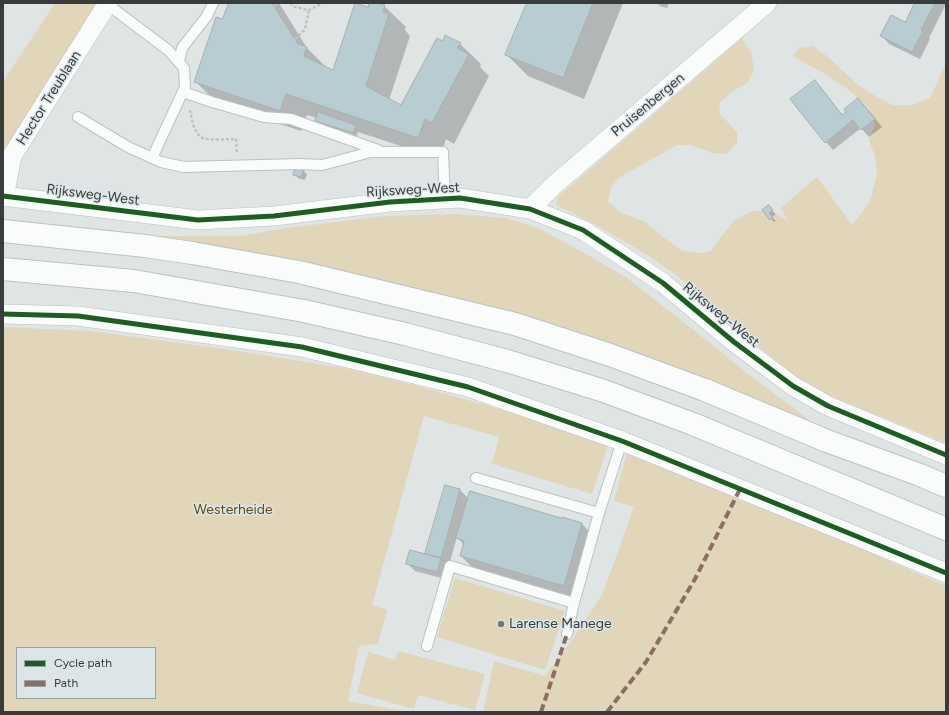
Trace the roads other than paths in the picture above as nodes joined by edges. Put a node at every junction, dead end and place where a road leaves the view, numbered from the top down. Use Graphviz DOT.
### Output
graph roads {
  1 [pos="213,3"];
  2 [pos="767,3"];
  3 [pos="107,4"];
  4 [pos="179,62"];
  5 [pos="183,92"];
  6 [pos="78,117"];
  7 [pos="383,152"];
  8 [pos="152,158"];
  9 [pos="4,196"];
  10 [pos="445,199"];
  11 [pos="530,209"];
  12 [pos="3,231"];
  13 [pos="3,269"];
  14 [pos="3,314"];
  15 [pos="622,441"];
  16 [pos="946,455"];
  17 [pos="476,478"];
  18 [pos="946,486"];
  19 [pos="599,513"];
  20 [pos="946,530"];
  21 [pos="946,573"];
  22 [pos="574,602"];
  23 [pos="568,634"];
  24 [pos="427,646"];
  1 -- 4 [label="lane"];
  2 -- 11 [label="street, Pruisenbergen"];
  3 -- 4 [label="lane, Hector Treublaan"];
  3 -- 9 [label="street, Hector Treublaan"];
  4 -- 5 [label="lane, Hector Treublaan"];
  5 -- 7 [label="lane"];
  5 -- 8 [label="lane, Hector Treublaan"];
  6 -- 8 [label="lane"];
  7 -- 8 [label="lane"];
  7 -- 10 [label="lane"];
  9 -- 10 [label="street, Rijksweg-West"];
  10 -- 11 [label="street, Rijksweg-West"];
  11 -- 16 [label="street, Rijksweg-West"];
  12 -- 18 [label="highway"];
  13 -- 20 [label="highway"];
  14 -- 15 [label="street"];
  15 -- 19 [label="lane"];
  15 -- 21 [label="street"];
  17 -- 19 [label="lane"];
  19 -- 22 [label="lane"];
  22 -- 23 [label="lane"];
  22 -- 24 [label="lane"];
}
